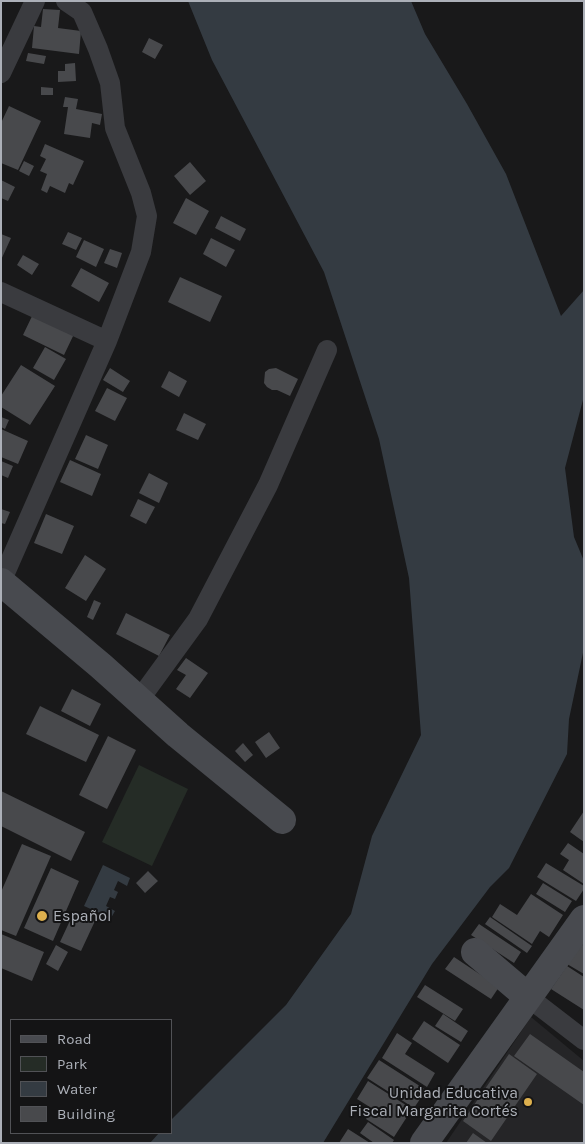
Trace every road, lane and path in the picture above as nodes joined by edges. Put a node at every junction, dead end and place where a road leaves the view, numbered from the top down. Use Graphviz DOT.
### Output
graph roads {
  1 [pos="35,1"];
  2 [pos="66,1"];
  3 [pos="1,73"];
  4 [pos="1,292"];
  5 [pos="107,341"];
  6 [pos="328,350"];
  7 [pos="1,582"];
  8 [pos="139,700"];
  9 [pos="282,820"];
  10 [pos="584,919"];
  11 [pos="475,952"];
  12 [pos="528,997"];
  13 [pos="584,1040"];
  14 [pos="424,1143"];
  1 -- 3 [label="street"];
  2 -- 5 [label="street"];
  4 -- 5 [label="street"];
  5 -- 7 [label="street"];
  6 -- 8 [label="street"];
  7 -- 8 [label="street"];
  8 -- 9 [label="street"];
  10 -- 12 [label="street"];
  11 -- 12 [label="street"];
  12 -- 13 [label="street"];
  12 -- 14 [label="street"];
}
